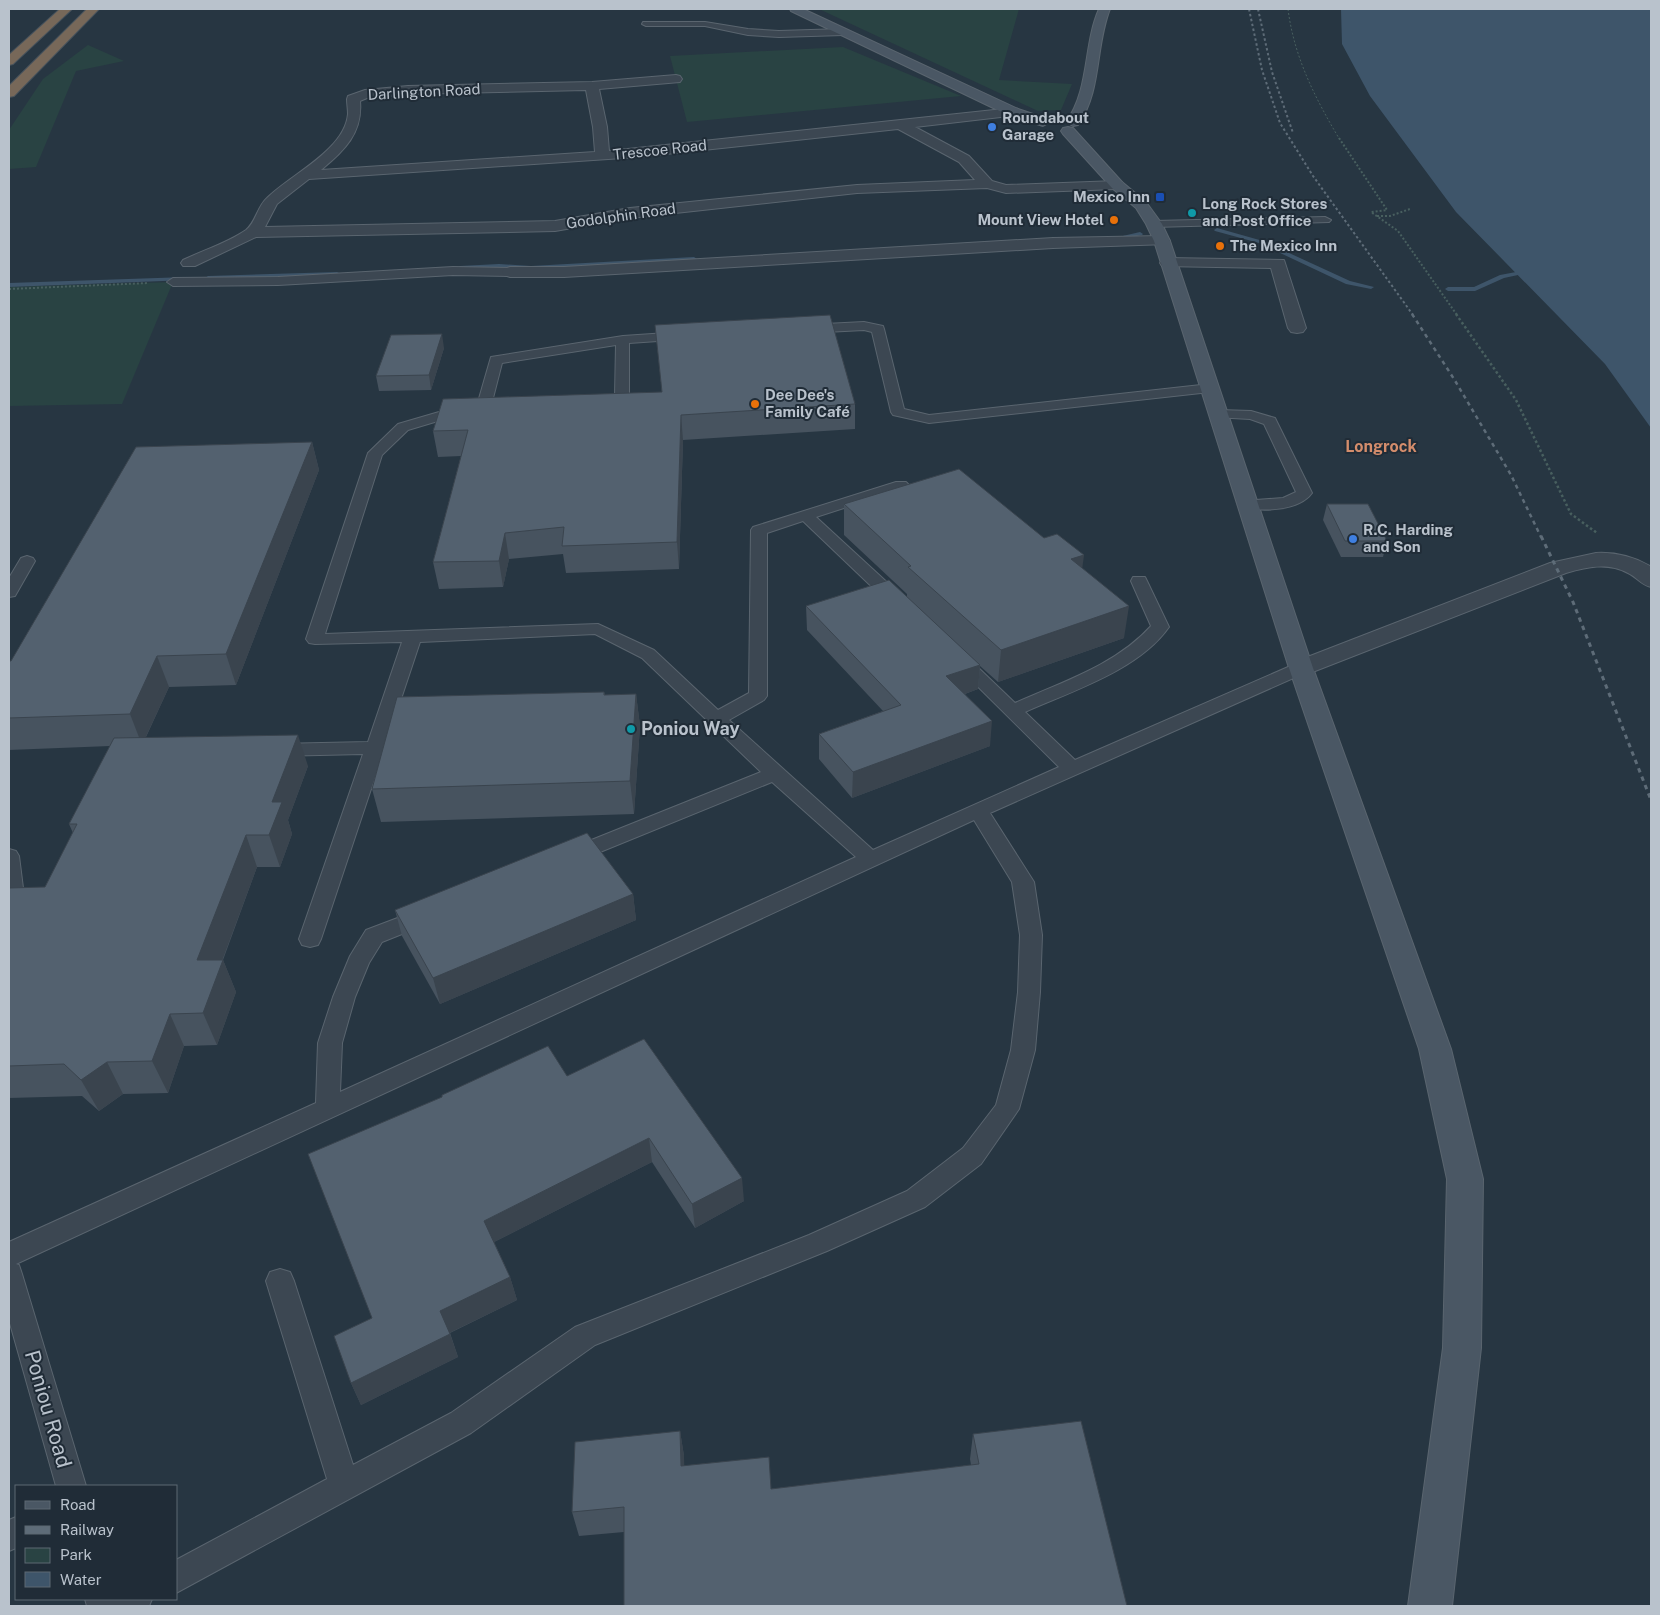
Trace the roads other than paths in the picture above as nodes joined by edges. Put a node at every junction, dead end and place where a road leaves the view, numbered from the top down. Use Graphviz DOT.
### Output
graph roads {
  1 [pos="66,9"];
  2 [pos="93,9"];
  3 [pos="794,9"];
  4 [pos="1104,9"];
  5 [pos="646,24"];
  6 [pos="843,32"];
  7 [pos="9,61"];
  8 [pos="676,79"];
  9 [pos="592,86"];
  10 [pos="9,93"];
  11 [pos="1013,112"];
  12 [pos="1059,123"];
  13 [pos="901,125"];
  14 [pos="602,156"];
  15 [pos="306,174"];
  16 [pos="987,184"];
  17 [pos="1117,185"];
  18 [pos="1325,220"];
  19 [pos="254,232"];
  20 [pos="1158,232"];
  21 [pos="189,263"];
  22 [pos="1168,263"];
  23 [pos="510,272"];
  24 [pos="173,282"];
  25 [pos="1297,328"];
  26 [pos="787,330"];
  27 [pos="700,335"];
  28 [pos="623,340"];
  29 [pos="1210,388"];
  30 [pos="583,400"];
  31 [pos="1219,414"];
  32 [pos="901,485"];
  33 [pos="1248,504"];
  34 [pos="805,515"];
  35 [pos="27,561"];
  36 [pos="1651,580"];
  37 [pos="1139,581"];
  38 [pos="9,592"];
  39 [pos="906,609"];
  40 [pos="413,637"];
  41 [pos="949,650"];
  42 [pos="1301,668"];
  43 [pos="1014,710"];
  44 [pos="716,719"];
  45 [pos="374,748"];
  46 [pos="259,750"];
  47 [pos="1072,768"];
  48 [pos="775,774"];
  49 [pos="978,810"];
  50 [pos="9,856"];
  51 [pos="872,860"];
  52 [pos="549,865"];
  53 [pos="13,896"];
  54 [pos="438,910"];
  55 [pos="310,939"];
  56 [pos="328,1109"];
  57 [pos="9,1255"];
  58 [pos="9,1274"];
  59 [pos="280,1281"];
  60 [pos="71,1485"];
  61 [pos="344,1486"];
  62 [pos="178,1576"];
  63 [pos="134,1600"];
  64 [pos="123,1606"];
  65 [pos="1430,1606"];
  1 -- 7 [label="highway"];
  2 -- 10 [label="highway"];
  3 -- 6 [label="street"];
  4 -- 12 [label="street"];
  5 -- 6 [label="lane"];
  6 -- 11 [label="street"];
  8 -- 9 [label="street, Darlington Road"];
  9 -- 14 [label="street"];
  9 -- 15 [label="street, Darlington Road"];
  11 -- 12 [label="street"];
  11 -- 13 [label="street, Trescoe Road"];
  12 -- 17 [label="street"];
  13 -- 14 [label="street, Trescoe Road"];
  13 -- 16 [label="street"];
  14 -- 15 [label="street, Trescoe Road"];
  15 -- 19 [label="street, Darlington Road"];
  16 -- 17 [label="street, Godolphin Road"];
  16 -- 19 [label="street, Godolphin Road"];
  17 -- 20 [label="street"];
  18 -- 20 [label="lane"];
  19 -- 21 [label="street"];
  20 -- 22 [label="street"];
  20 -- 23 [label="street"];
  22 -- 25 [label="street"];
  22 -- 29 [label="street"];
  23 -- 24 [label="lane"];
  26 -- 29 [label="lane"];
  27 -- 28 [label="lane"];
  28 -- 30 [label="lane"];
  28 -- 40 [label="lane"];
  29 -- 31 [label="street"];
  31 -- 33 [label="street"];
  31 -- 33 [label="lane"];
  32 -- 34 [label="lane"];
  33 -- 42 [label="street"];
  34 -- 39 [label="lane"];
  34 -- 44 [label="lane"];
  35 -- 38 [label="lane"];
  36 -- 42 [label="street"];
  37 -- 43 [label="lane"];
  40 -- 44 [label="lane"];
  40 -- 45 [label="lane"];
  41 -- 43 [label="lane"];
  42 -- 47 [label="lane"];
  42 -- 65 [label="street"];
  43 -- 47 [label="lane"];
  44 -- 48 [label="lane"];
  45 -- 46 [label="lane"];
  45 -- 55 [label="lane"];
  47 -- 49 [label="lane"];
  48 -- 51 [label="lane"];
  48 -- 52 [label="lane"];
  49 -- 51 [label="lane"];
  49 -- 61 [label="lane"];
  50 -- 53 [label="lane"];
  51 -- 56 [label="lane"];
  54 -- 56 [label="lane"];
  56 -- 57 [label="lane"];
  58 -- 60 [label="lane, Poniou Road"];
  59 -- 61 [label="lane"];
  61 -- 62 [label="lane"];
  63 -- 64 [label="lane"];
}
